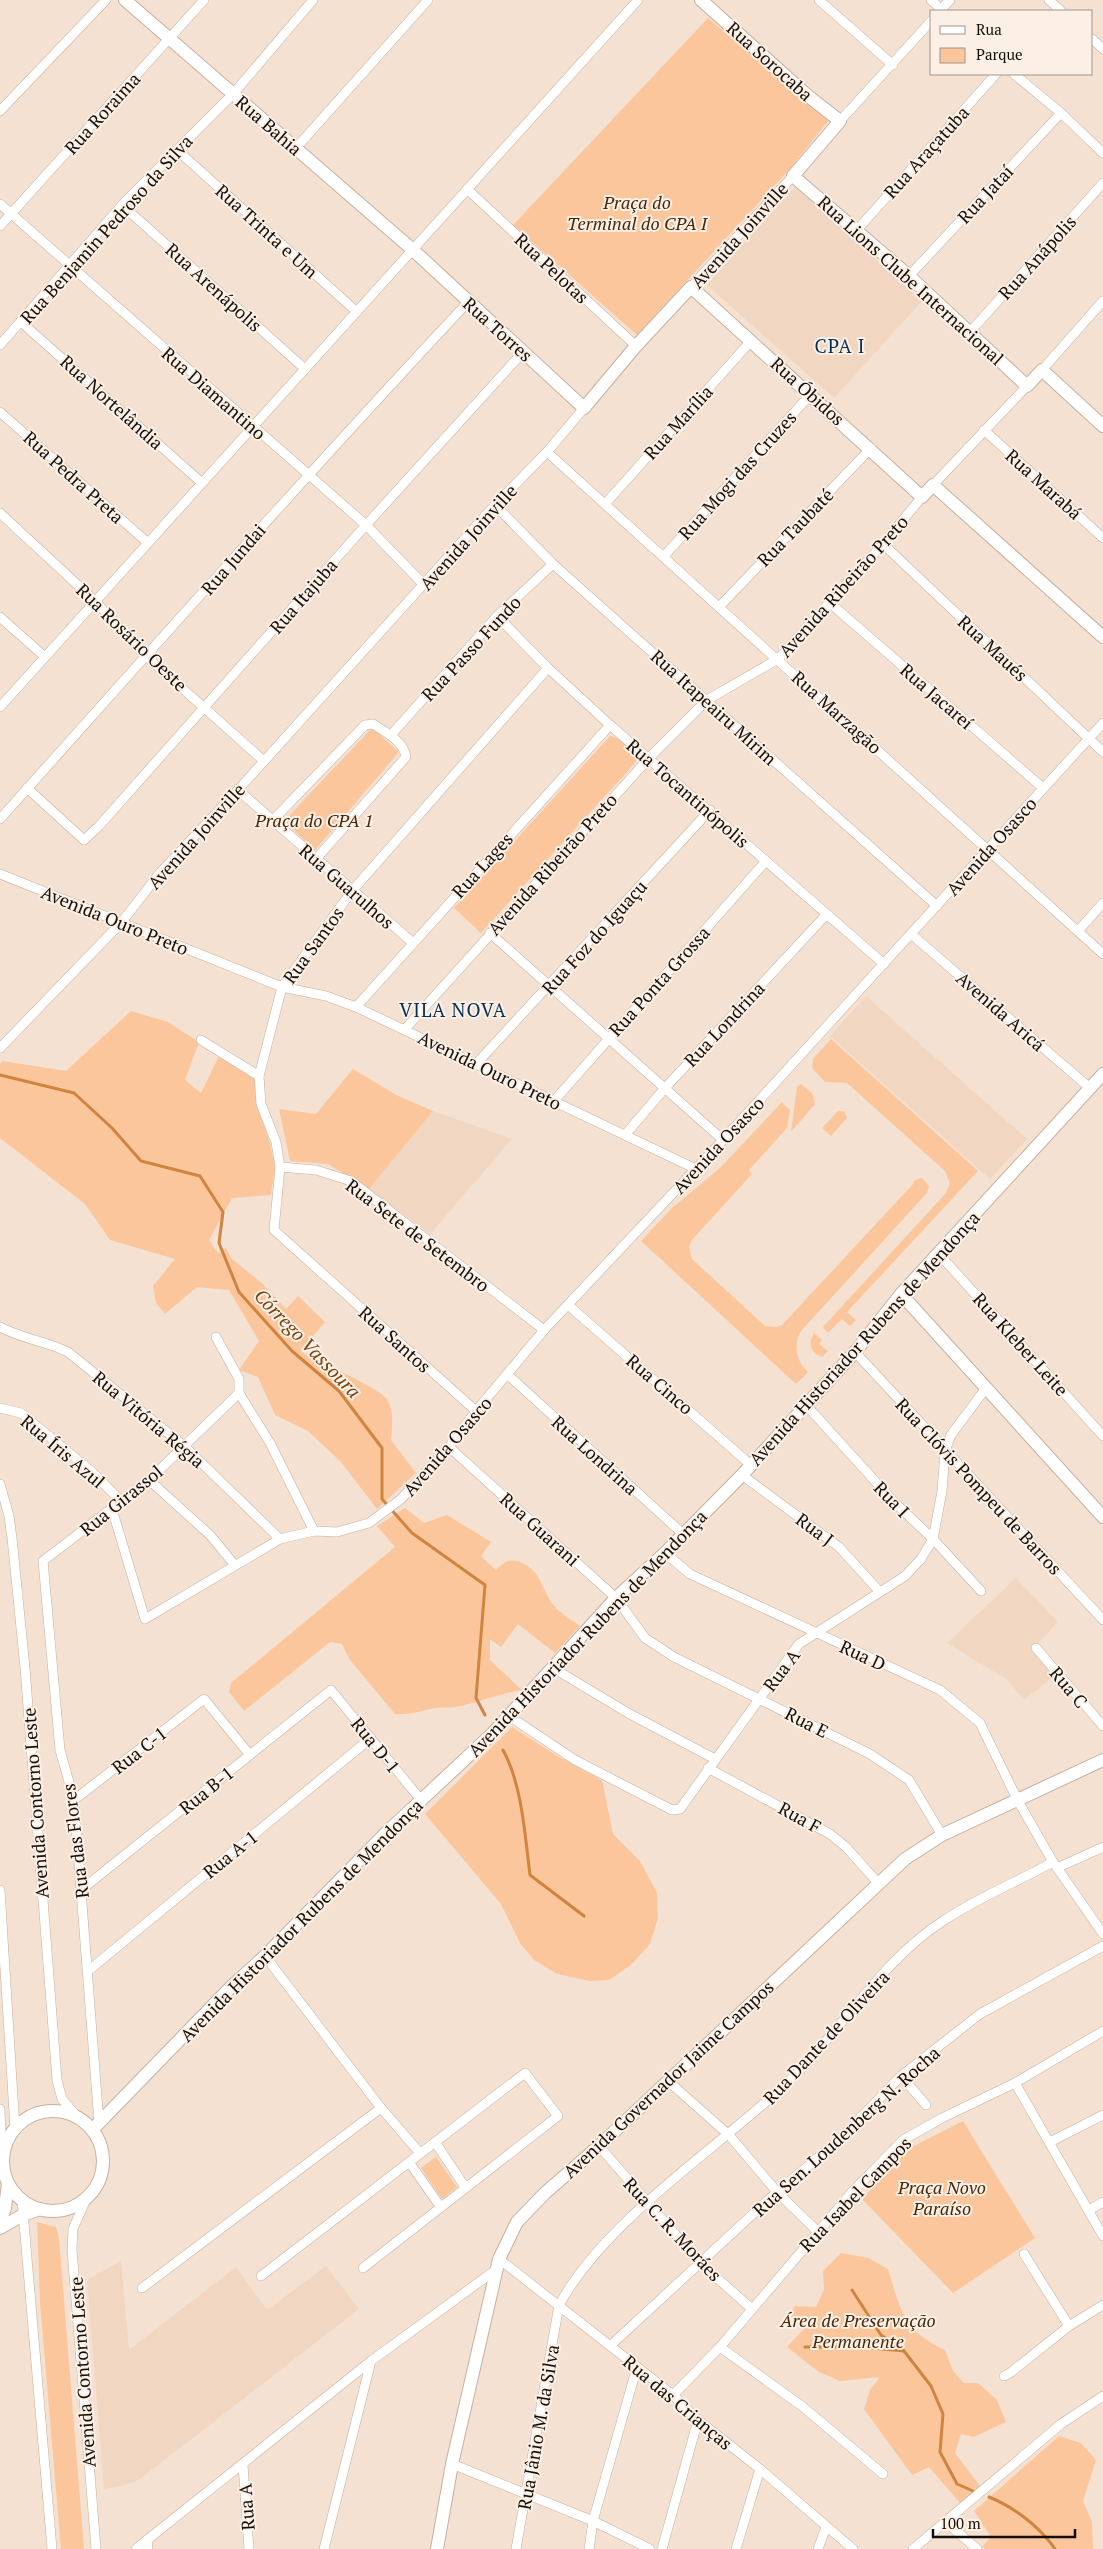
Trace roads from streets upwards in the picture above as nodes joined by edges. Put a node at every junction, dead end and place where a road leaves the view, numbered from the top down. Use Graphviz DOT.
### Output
graph roads {
  1 [pos="106,0"];
  2 [pos="204,0"];
  3 [pos="312,0"];
  4 [pos="428,0"];
  5 [pos="638,0"];
  6 [pos="701,0"];
  7 [pos="819,0"];
  8 [pos="931,0"];
  9 [pos="950,0"];
  10 [pos="1049,0"];
  11 [pos="130,2"];
  12 [pos="940,10"];
  13 [pos="942,10"];
  14 [pos="1060,10"];
  15 [pos="930,22"];
  16 [pos="169,38"];
  17 [pos="1093,40"];
  18 [pos="1103,49"];
  19 [pos="893,65"];
  20 [pos="995,75"];
  21 [pos="1015,75"];
  22 [pos="233,94"];
  23 [pos="0,111"];
  24 [pos="1060,113"];
  25 [pos="840,121"];
  26 [pos="296,148"];
  27 [pos="177,150"];
  28 [pos="1103,153"];
  29 [pos="793,176"];
  30 [pos="1103,183"];
  31 [pos="467,190"];
  32 [pos="0,204"];
  33 [pos="122,205"];
  34 [pos="11,214"];
  35 [pos="0,226"];
  36 [pos="856,230"];
  37 [pos="413,250"];
  38 [pos="68,266"];
  39 [pos="909,276"];
  40 [pos="691,288"];
  41 [pos="468,302"];
  42 [pos="1103,302"];
  43 [pos="357,312"];
  44 [pos="21,322"];
  45 [pos="970,332"];
  46 [pos="751,341"];
  47 [pos="0,345"];
  48 [pos="636,346"];
  49 [pos="523,352"];
  50 [pos="305,369"];
  51 [pos="1042,370"];
  52 [pos="1027,386"];
  53 [pos="811,394"];
  54 [pos="584,408"];
  55 [pos="0,412"];
  56 [pos="1103,426"];
  57 [pos="253,427"];
  58 [pos="984,430"];
  59 [pos="871,448"];
  60 [pos="547,452"];
  61 [pos="308,474"];
  62 [pos="202,483"];
  63 [pos="933,484"];
  64 [pos="922,497"];
  65 [pos="605,504"];
  66 [pos="495,505"];
  67 [pos="0,513"];
  68 [pos="366,525"];
  69 [pos="1103,538"];
  70 [pos="148,543"];
  71 [pos="883,544"];
  72 [pos="664,556"];
  73 [pos="554,564"];
  74 [pos="424,585"];
  75 [pos="96,601"];
  76 [pos="830,603"];
  77 [pos="719,607"];
  78 [pos="497,616"];
  79 [pos="0,617"];
  80 [pos="1103,637"];
  81 [pos="45,657"];
  82 [pos="147,657"];
  83 [pos="778,659"];
  84 [pos="548,668"];
  85 [pos="708,700"];
  86 [pos="0,707"];
  87 [pos="205,707"];
  88 [pos="1103,723"];
  89 [pos="610,725"];
  90 [pos="391,735"];
  91 [pos="1089,738"];
  92 [pos="1103,752"];
  93 [pos="650,757"];
  94 [pos="264,761"];
  95 [pos="27,788"];
  96 [pos="1044,788"];
  97 [pos="238,790"];
  98 [pos="710,810"];
  99 [pos="0,818"];
  100 [pos="272,821"];
  101 [pos="989,848"];
  102 [pos="316,859"];
  103 [pos="766,861"];
  104 [pos="0,874"];
  105 [pos="352,891"];
  106 [pos="1103,903"];
  107 [pos="937,906"];
  108 [pos="826,915"];
  109 [pos="121,923"];
  110 [pos="1078,931"];
  111 [pos="490,933"];
  112 [pos="911,934"];
  113 [pos="412,942"];
  114 [pos="1103,954"];
  115 [pos="884,964"];
  116 [pos="549,986"];
  117 [pos="282,987"];
  118 [pos="356,1007"];
  119 [pos="405,1029"];
  120 [pos="608,1038"];
  121 [pos="202,1040"];
  122 [pos="0,1048"];
  123 [pos="477,1063"];
  124 [pos="1103,1074"];
  125 [pos="259,1076"];
  126 [pos="665,1088"];
  127 [pos="1090,1088"];
  128 [pos="553,1102"];
  129 [pos="625,1135"];
  130 [pos="723,1140"];
  131 [pos="280,1166"];
  132 [pos="696,1169"];
  133 [pos="938,1253"];
  134 [pos="900,1294"];
  135 [pos="568,1304"];
  136 [pos="0,1327"];
  137 [pos="544,1330"];
  138 [pos="216,1337"];
  139 [pos="854,1352"];
  140 [pos="508,1375"];
  141 [pos="986,1388"];
  142 [pos="238,1393"];
  143 [pos="806,1405"];
  144 [pos="0,1408"];
  145 [pos="476,1411"];
  146 [pos="1103,1436"];
  147 [pos="183,1446"];
  148 [pos="449,1447"];
  149 [pos="945,1451"];
  150 [pos="751,1465"];
  151 [pos="742,1475"];
  152 [pos="150,1480"];
  153 [pos="0,1484"];
  154 [pos="122,1502"];
  155 [pos="112,1509"];
  156 [pos="1103,1517"];
  157 [pos="314,1531"];
  158 [pos="683,1534"];
  159 [pos="280,1539"];
  160 [pos="933,1539"];
  161 [pos="665,1553"];
  162 [pos="43,1560"];
  163 [pos="234,1564"];
  164 [pos="981,1591"];
  165 [pos="880,1592"];
  166 [pos="616,1598"];
  167 [pos="627,1616"];
  168 [pos="145,1619"];
  169 [pos="1103,1620"];
  170 [pos="816,1633"];
  171 [pos="1036,1648"];
  172 [pos="553,1668"];
  173 [pos="331,1690"];
  174 [pos="760,1698"];
  175 [pos="510,1716"];
  176 [pos="1103,1726"];
  177 [pos="371,1738"];
  178 [pos="250,1755"];
  179 [pos="715,1759"];
  180 [pos="1103,1760"];
  181 [pos="708,1768"];
  182 [pos="74,1800"];
  183 [pos="421,1800"];
  184 [pos="1018,1801"];
  185 [pos="942,1834"];
  186 [pos="1103,1847"];
  187 [pos="1055,1865"];
  188 [pos="879,1884"];
  189 [pos="0,1890"];
  190 [pos="81,1890"];
  191 [pos="1103,1934"];
  192 [pos="1103,1946"];
  193 [pos="265,1956"];
  194 [pos="88,1971"];
  195 [pos="1103,2031"];
  196 [pos="901,2076"];
  197 [pos="668,2081"];
  198 [pos="1015,2083"];
  199 [pos="926,2105"];
  200 [pos="382,2108"];
  201 [pos="0,2109"];
  202 [pos="1103,2115"];
  203 [pos="78,2118"];
  204 [pos="96,2127"];
  205 [pos="15,2129"];
  206 [pos="729,2135"];
  207 [pos="435,2142"];
  208 [pos="1050,2142"];
  209 [pos="599,2146"];
  210 [pos="420,2153"];
  211 [pos="2,2161"];
  212 [pos="409,2162"];
  213 [pos="8,2183"];
  214 [pos="465,2187"];
  215 [pos="777,2192"];
  216 [pos="87,2197"];
  217 [pos="22,2200"];
  218 [pos="1103,2202"];
  219 [pos="647,2203"];
  220 [pos="440,2206"];
  221 [pos="40,2209"];
  222 [pos="1089,2210"];
  223 [pos="23,2215"];
  224 [pos="0,2220"];
  225 [pos="0,2228"];
  226 [pos="818,2231"];
  227 [pos="1103,2236"];
  228 [pos="1024,2254"];
  229 [pos="498,2264"];
  230 [pos="701,2264"];
  231 [pos="363,2268"];
  232 [pos="261,2276"];
  233 [pos="142,2288"];
  234 [pos="559,2305"];
  235 [pos="1103,2306"];
  236 [pos="751,2308"];
  237 [pos="1069,2326"];
  238 [pos="611,2345"];
  239 [pos="720,2347"];
  240 [pos="371,2361"];
  241 [pos="637,2367"];
  242 [pos="1004,2376"];
  243 [pos="673,2395"];
  244 [pos="1103,2396"];
  245 [pos="698,2420"];
  246 [pos="452,2464"];
  247 [pos="243,2465"];
  248 [pos="760,2469"];
  249 [pos="883,2474"];
  250 [pos="526,2495"];
  251 [pos="593,2521"];
  252 [pos="947,2523"];
  253 [pos="826,2527"];
  254 [pos="147,2545"];
  255 [pos="52,2549"];
  256 [pos="96,2549"];
  257 [pos="136,2549"];
  258 [pos="249,2549"];
  259 [pos="324,2549"];
  260 [pos="437,2549"];
  261 [pos="516,2549"];
  262 [pos="589,2549"];
  263 [pos="650,2549"];
  264 [pos="662,2549"];
  265 [pos="736,2549"];
  266 [pos="818,2549"];
  267 [pos="853,2549"];
  268 [pos="914,2549"];
  269 [pos="977,2549"];
  1 -- 23 [label="street"];
  2 -- 16 [label="street, Rua Roraima"];
  3 -- 22 [label="street, Rua Benjamin Pedroso da Silva"];
  4 -- 26 [label="street"];
  5 -- 31 [label="street"];
  6 -- 25 [label="street, Rua Sorocaba"];
  7 -- 19 [label="street"];
  8 -- 12 [label="street"];
  9 -- 13 [label="street"];
  10 -- 14 [label="street"];
  11 -- 16 [label="street, Rua Bahia"];
  15 -- 19 [label="street, Avenida Joinville"];
  16 -- 22 [label="street, Rua Bahia"];
  16 -- 34 [label="street, Rua Roraima"];
  17 -- 18 [label="street"];
  19 -- 25 [label="street, Avenida Joinville"];
  20 -- 36 [label="street, Rua Araçatuba"];
  21 -- 24 [label="street"];
  22 -- 26 [label="street, Rua Bahia"];
  22 -- 27 [label="street, Rua Benjamin Pedroso da Silva"];
  24 -- 28 [label="street"];
  24 -- 39 [label="street, Rua Jataí"];
  25 -- 29 [label="street, Avenida Joinville"];
  26 -- 37 [label="street, Rua Bahia"];
  27 -- 33 [label="street, Rua Benjamin Pedroso da Silva"];
  27 -- 43 [label="street, Rua Trinta e Um"];
  29 -- 36 [label="street, Rua Lions Clube Internacional"];
  29 -- 40 [label="street, Avenida Joinville"];
  30 -- 45 [label="street, Rua Anápolis"];
  31 -- 37 [label="street"];
  31 -- 48 [label="street, Rua Pelotas"];
  32 -- 34 [label="street, Rua Diamantino"];
  33 -- 38 [label="street, Rua Benjamin Pedroso da Silva"];
  33 -- 50 [label="street, Rua Arenápolis"];
  34 -- 35 [label="street, Rua Roraima"];
  34 -- 38 [label="street, Rua Diamantino"];
  36 -- 39 [label="street, Rua Lions Clube Internacional"];
  37 -- 41 [label="street, Rua Torres"];
  37 -- 43 [label="street"];
  38 -- 44 [label="street, Rua Benjamin Pedroso da Silva"];
  38 -- 57 [label="street, Rua Diamantino"];
  39 -- 45 [label="street, Rua Lions Clube Internacional"];
  40 -- 46 [label="street, Rua Óbidos"];
  40 -- 48 [label="street, Avenida Joinville"];
  41 -- 49 [label="street, Rua Torres"];
  41 -- 61 [label="street, Rua Jundai"];
  42 -- 51 [label="street, Avenida Ribeirão Preto"];
  43 -- 50 [label="street"];
  44 -- 47 [label="street, Rua Benjamin Pedroso da Silva"];
  44 -- 62 [label="street, Rua Nortelândia"];
  45 -- 52 [label="street, Rua Lions Clube Internacional"];
  46 -- 53 [label="street, Rua Óbidos"];
  46 -- 65 [label="street, Rua Marília"];
  48 -- 54 [label="street, Avenida Joinville"];
  49 -- 54 [label="street, Rua Torres"];
  49 -- 68 [label="street, Rua Itajuba"];
  50 -- 57 [label="street"];
  51 -- 52 [label="street, Avenida Ribeirão Preto"];
  51 -- 56 [label="street"];
  52 -- 58 [label="street, Avenida Ribeirão Preto"];
  53 -- 59 [label="street, Rua Óbidos"];
  53 -- 72 [label="street, Rua Mogi das Cruzes"];
  54 -- 60 [label="street, Avenida Joinville"];
  55 -- 70 [label="street, Rua Pedra Preta"];
  57 -- 61 [label="street, Rua Diamantino"];
  57 -- 62 [label="street"];
  58 -- 63 [label="street, Avenida Ribeirão Preto"];
  58 -- 69 [label="street, Rua Marabá"];
  59 -- 64 [label="street, Rua Óbidos"];
  59 -- 77 [label="street, Rua Taubaté"];
  60 -- 65 [label="street, Rua Marzagão"];
  60 -- 66 [label="street, Avenida Joinville"];
  61 -- 68 [label="street, Rua Diamantino"];
  61 -- 82 [label="street, Rua Jundai"];
  62 -- 70 [label="street"];
  63 -- 64 [label="street, Avenida Ribeirão Preto"];
  63 -- 80 [label="street"];
  64 -- 71 [label="street, Avenida Ribeirão Preto"];
  65 -- 72 [label="street, Rua Marzagão"];
  66 -- 73 [label="street, Rua Itapeairu Mirim"];
  66 -- 74 [label="street, Avenida Joinville"];
  67 -- 75 [label="street, Rua Rosário Oeste"];
  68 -- 74 [label="street, Rua Diamantino"];
  68 -- 87 [label="street, Rua Itajuba"];
  70 -- 75 [label="street"];
  71 -- 76 [label="street, Avenida Ribeirão Preto"];
  71 -- 91 [label="street, Rua Maués"];
  72 -- 77 [label="street, Rua Marzagão"];
  73 -- 78 [label="street, Rua Passo Fundo"];
  73 -- 85 [label="street, Rua Itapeairu Mirim"];
  74 -- 94 [label="street, Avenida Joinville"];
  75 -- 81 [label="street"];
  75 -- 82 [label="street, Rua Rosário Oeste"];
  76 -- 83 [label="street, Avenida Ribeirão Preto"];
  76 -- 96 [label="street, Rua Jacareí"];
  77 -- 83 [label="street, Rua Marzagão"];
  78 -- 84 [label="street, Rua Tocantinópolis"];
  78 -- 90 [label="street, Rua Passo Fundo"];
  79 -- 81 [label="street"];
  81 -- 86 [label="street"];
  82 -- 87 [label="street, Rua Rosário Oeste"];
  82 -- 95 [label="street, Rua Jundai"];
  83 -- 85 [label="street, Avenida Ribeirão Preto"];
  83 -- 101 [label="street, Rua Marzagão"];
  84 -- 89 [label="street, Rua Tocantinópolis"];
  84 -- 105 [label="street, Rua Santos"];
  85 -- 93 [label="street, Avenida Ribeirão Preto"];
  85 -- 107 [label="street, Rua Itapeairu Mirim"];
  87 -- 94 [label="street, Rua Rosário Oeste"];
  87 -- 95 [label="street, Rua Itajuba"];
  88 -- 91 [label="street, Avenida Osasco"];
  89 -- 93 [label="street, Rua Tocantinópolis"];
  89 -- 113 [label="street, Rua Lages"];
  90 -- 100 [label="street"];
  90 -- 102 [label="street"];
  91 -- 92 [label="street, Rua Maués"];
  91 -- 96 [label="street, Avenida Osasco"];
  93 -- 98 [label="street, Rua Tocantinópolis"];
  93 -- 111 [label="street, Avenida Ribeirão Preto"];
  94 -- 97 [label="street, Avenida Joinville"];
  95 -- 99 [label="street, Rua Jundai"];
  96 -- 101 [label="street, Avenida Osasco"];
  97 -- 100 [label="street, Rua Guarulhos"];
  97 -- 109 [label="street, Avenida Joinville"];
  98 -- 103 [label="street, Rua Tocantinópolis"];
  98 -- 116 [label="street, Rua Foz do Iguaçu"];
  100 -- 102 [label="street, Rua Guarulhos"];
  101 -- 107 [label="street, Avenida Osasco"];
  101 -- 110 [label="street, Rua Marzagão"];
  102 -- 105 [label="street, Rua Guarulhos"];
  103 -- 108 [label="street, Rua Tocantinópolis"];
  103 -- 120 [label="street, Rua Ponta Grossa"];
  104 -- 109 [label="street, Avenida Ouro Preto"];
  105 -- 113 [label="street, Rua Guarulhos"];
  105 -- 117 [label="street, Rua Santos"];
  106 -- 110 [label="street"];
  107 -- 112 [label="street, Avenida Osasco"];
  108 -- 115 [label="street, Rua Tocantinópolis"];
  108 -- 126 [label="street, Rua Londrina"];
  109 -- 117 [label="street, Avenida Ouro Preto"];
  109 -- 122 [label="street, Avenida Joinville"];
  110 -- 114 [label="street, Rua Marzagão"];
  111 -- 116 [label="street"];
  111 -- 119 [label="street, Avenida Ribeirão Preto"];
  112 -- 115 [label="street, Avenida Osasco"];
  112 -- 127 [label="street, Avenida Aricá"];
  113 -- 118 [label="street, Rua Lages"];
  115 -- 130 [label="street, Avenida Osasco"];
  116 -- 120 [label="street"];
  116 -- 123 [label="street, Rua Foz do Iguaçu"];
  117 -- 118 [label="street, Avenida Ouro Preto"];
  117 -- 125 [label="street, Rua Santos"];
  118 -- 119 [label="street, Avenida Ouro Preto"];
  119 -- 123 [label="street, Avenida Ouro Preto"];
  120 -- 126 [label="street"];
  120 -- 128 [label="street, Rua Ponta Grossa"];
  121 -- 125 [label="street"];
  123 -- 128 [label="street, Avenida Ouro Preto"];
  124 -- 127 [label="street, Avenida Historiador Rubens de Mendonça"];
  125 -- 131 [label="street, Rua Santos"];
  126 -- 129 [label="street, Rua Londrina"];
  126 -- 130 [label="street"];
  127 -- 133 [label="street, Avenida Historiador Rubens de Mendonça"];
  128 -- 129 [label="street, Avenida Ouro Preto"];
  129 -- 132 [label="street, Avenida Ouro Preto"];
  130 -- 132 [label="street, Avenida Osasco"];
  131 -- 137 [label="street, Rua Sete de Setembro"];
  131 -- 145 [label="street, Rua Santos"];
  132 -- 135 [label="street, Avenida Osasco"];
  133 -- 134 [label="street, Avenida Historiador Rubens de Mendonça"];
  133 -- 146 [label="street, Rua Kleber Leite"];
  134 -- 139 [label="street, Avenida Historiador Rubens de Mendonça"];
  134 -- 141 [label="street"];
  135 -- 137 [label="street, Avenida Osasco"];
  135 -- 150 [label="street, Rua Cinco"];
  136 -- 147 [label="street, Rua Vitória Régia"];
  137 -- 140 [label="street, Avenida Osasco"];
  138 -- 142 [label="street"];
  139 -- 143 [label="street, Avenida Historiador Rubens de Mendonça"];
  139 -- 149 [label="street, Rua Clóvis Pompeu de Barros"];
  140 -- 145 [label="street, Avenida Osasco"];
  140 -- 158 [label="street, Rua Londrina"];
  141 -- 149 [label="street, Rua A"];
  141 -- 156 [label="street"];
  142 -- 147 [label="street, Rua Girassol"];
  142 -- 157 [label="street"];
  143 -- 150 [label="street, Avenida Historiador Rubens de Mendonça"];
  143 -- 160 [label="street, Rua I"];
  144 -- 154 [label="street, Rua Íris Azul"];
  145 -- 148 [label="street, Avenida Osasco"];
  147 -- 152 [label="street, Rua Girassol"];
  147 -- 159 [label="street, Rua Vitória Régia"];
  148 -- 157 [label="street, Avenida Osasco"];
  148 -- 166 [label="street, Rua Guarani"];
  149 -- 160 [label="street, Rua A"];
  149 -- 169 [label="street, Rua Clóvis Pompeu de Barros"];
  150 -- 151 [label="street, Avenida Historiador Rubens de Mendonça"];
  151 -- 158 [label="street, Avenida Historiador Rubens de Mendonça"];
  151 -- 165 [label="street, Rua J"];
  152 -- 154 [label="street, Rua Girassol"];
  152 -- 163 [label="street"];
  153 -- 203 [label="street, Avenida Contorno Leste"];
  154 -- 155 [label="street, Rua Girassol"];
  155 -- 162 [label="street, Rua Girassol"];
  155 -- 168 [label="street, Rua Íris Azul"];
  157 -- 159 [label="street, Avenida Osasco"];
  158 -- 161 [label="street, Avenida Historiador Rubens de Mendonça"];
  159 -- 163 [label="street, Avenida Osasco"];
  160 -- 164 [label="street, Rua I"];
  160 -- 165 [label="street, Rua A"];
  161 -- 166 [label="street, Avenida Historiador Rubens de Mendonça"];
  161 -- 170 [label="street, Rua D"];
  162 -- 182 [label="street, Rua das Flores"];
  163 -- 168 [label="street, Avenida Osasco"];
  165 -- 170 [label="street, Rua A"];
  166 -- 167 [label="street, Rua Guarani"];
  166 -- 172 [label="street, Avenida Historiador Rubens de Mendonça"];
  167 -- 174 [label="street, Rua E"];
  170 -- 174 [label="street, Rua A"];
  170 -- 184 [label="street, Rua D"];
  171 -- 176 [label="street, Rua C"];
  172 -- 175 [label="street, Avenida Historiador Rubens de Mendonça"];
  172 -- 179 [label="street"];
  173 -- 177 [label="street, Rua D-1"];
  173 -- 178 [label="street, Rua B-1"];
  174 -- 179 [label="street, Rua A"];
  174 -- 185 [label="street, Rua E"];
  175 -- 181 [label="street, Rua A"];
  175 -- 183 [label="street, Avenida Historiador Rubens de Mendonça"];
  177 -- 183 [label="street, Rua D-1"];
  177 -- 194 [label="street, Rua A-1"];
  178 -- 182 [label="street, Rua C-1"];
  178 -- 190 [label="street, Rua B-1"];
  179 -- 181 [label="street, Rua A"];
  180 -- 184 [label="street, Avenida Governador Jaime Campos"];
  181 -- 188 [label="street, Rua F"];
  182 -- 190 [label="street, Rua das Flores"];
  183 -- 193 [label="street, Avenida Historiador Rubens de Mendonça"];
  184 -- 185 [label="street, Avenida Governador Jaime Campos"];
  184 -- 187 [label="street, Rua D"];
  185 -- 188 [label="street, Avenida Governador Jaime Campos"];
  186 -- 187 [label="street, Rua Dante de Oliveira"];
  187 -- 191 [label="street, Rua D"];
  187 -- 206 [label="street, Rua Dante de Oliveira"];
  188 -- 197 [label="street, Avenida Governador Jaime Campos"];
  189 -- 205 [label="street"];
  190 -- 194 [label="street, Rua das Flores"];
  192 -- 196 [label="street, Rua Sen. Loudenberg N. Rocha"];
  193 -- 200 [label="street"];
  193 -- 204 [label="street, Avenida Historiador Rubens de Mendonça"];
  194 -- 204 [label="street, Rua das Flores"];
  195 -- 198 [label="street, Rua Isabel Campos"];
  196 -- 199 [label="street"];
  196 -- 215 [label="street, Rua Sen. Loudenberg N. Rocha"];
  197 -- 206 [label="street"];
  197 -- 209 [label="street, Avenida Governador Jaime Campos"];
  198 -- 208 [label="street"];
  198 -- 226 [label="street, Rua Isabel Campos"];
  200 -- 210 [label="street"];
  200 -- 233 [label="street"];
  201 -- 211 [label="street"];
  202 -- 208 [label="street"];
  203 -- 204 [label="street"];
  203 -- 205 [label="street"];
  204 -- 216 [label="street"];
  205 -- 211 [label="street"];
  206 -- 215 [label="street"];
  206 -- 219 [label="street, Rua Dante de Oliveira"];
  207 -- 210 [label="street"];
  207 -- 214 [label="street"];
  207 -- 214 [label="street"];
  208 -- 222 [label="street"];
  209 -- 219 [label="street, Rua C. R. Moráes"];
  209 -- 229 [label="street, Avenida Governador Jaime Campos"];
  210 -- 212 [label="street"];
  211 -- 213 [label="street"];
  212 -- 220 [label="street"];
  212 -- 232 [label="street"];
  213 -- 217 [label="street"];
  213 -- 224 [label="street"];
  214 -- 220 [label="street"];
  215 -- 226 [label="street"];
  215 -- 230 [label="street, Rua Sen. Loudenberg N. Rocha"];
  216 -- 221 [label="street"];
  216 -- 256 [label="street, Avenida Contorno Leste"];
  217 -- 221 [label="street"];
  217 -- 223 [label="street"];
  218 -- 222 [label="street"];
  219 -- 230 [label="street, Rua C. R. Moráes"];
  219 -- 234 [label="street, Rua Dante de Oliveira"];
  220 -- 231 [label="street"];
  221 -- 223 [label="street"];
  222 -- 227 [label="street"];
  223 -- 225 [label="street"];
  223 -- 255 [label="street"];
  226 -- 236 [label="street, Rua Isabel Campos"];
  228 -- 237 [label="street"];
  229 -- 234 [label="street, Rua das Crianças"];
  229 -- 240 [label="street"];
  229 -- 246 [label="street, Avenida Governador Jaime Campos"];
  230 -- 236 [label="street, Rua C. R. Moráes"];
  230 -- 238 [label="street, Rua Sen. Loudenberg N. Rocha"];
  234 -- 238 [label="street, Rua das Crianças"];
  234 -- 250 [label="street, Rua Jânio M. da Silva"];
  235 -- 237 [label="street"];
  236 -- 239 [label="street, Rua Isabel Campos"];
  237 -- 242 [label="street"];
  238 -- 241 [label="street, Rua das Crianças"];
  239 -- 243 [label="street, Rua Isabel Campos"];
  239 -- 249 [label="street"];
  240 -- 247 [label="street"];
  240 -- 259 [label="street"];
  241 -- 243 [label="street, Rua das Crianças"];
  241 -- 251 [label="street"];
  243 -- 245 [label="street, Rua das Crianças"];
  244 -- 252 [label="street"];
  245 -- 248 [label="street, Rua das Crianças"];
  245 -- 264 [label="street"];
  246 -- 250 [label="street"];
  246 -- 260 [label="street, Avenida Governador Jaime Campos"];
  247 -- 254 [label="street"];
  247 -- 258 [label="street, Rua A"];
  248 -- 253 [label="street, Rua das Crianças"];
  248 -- 265 [label="street"];
  250 -- 251 [label="street"];
  250 -- 261 [label="street, Rua Jânio M. da Silva"];
  251 -- 262 [label="street"];
  251 -- 263 [label="street"];
  252 -- 268 [label="street"];
  252 -- 269 [label="street"];
  253 -- 266 [label="street"];
  253 -- 267 [label="street, Rua das Crianças"];
  254 -- 257 [label="street"];
}
